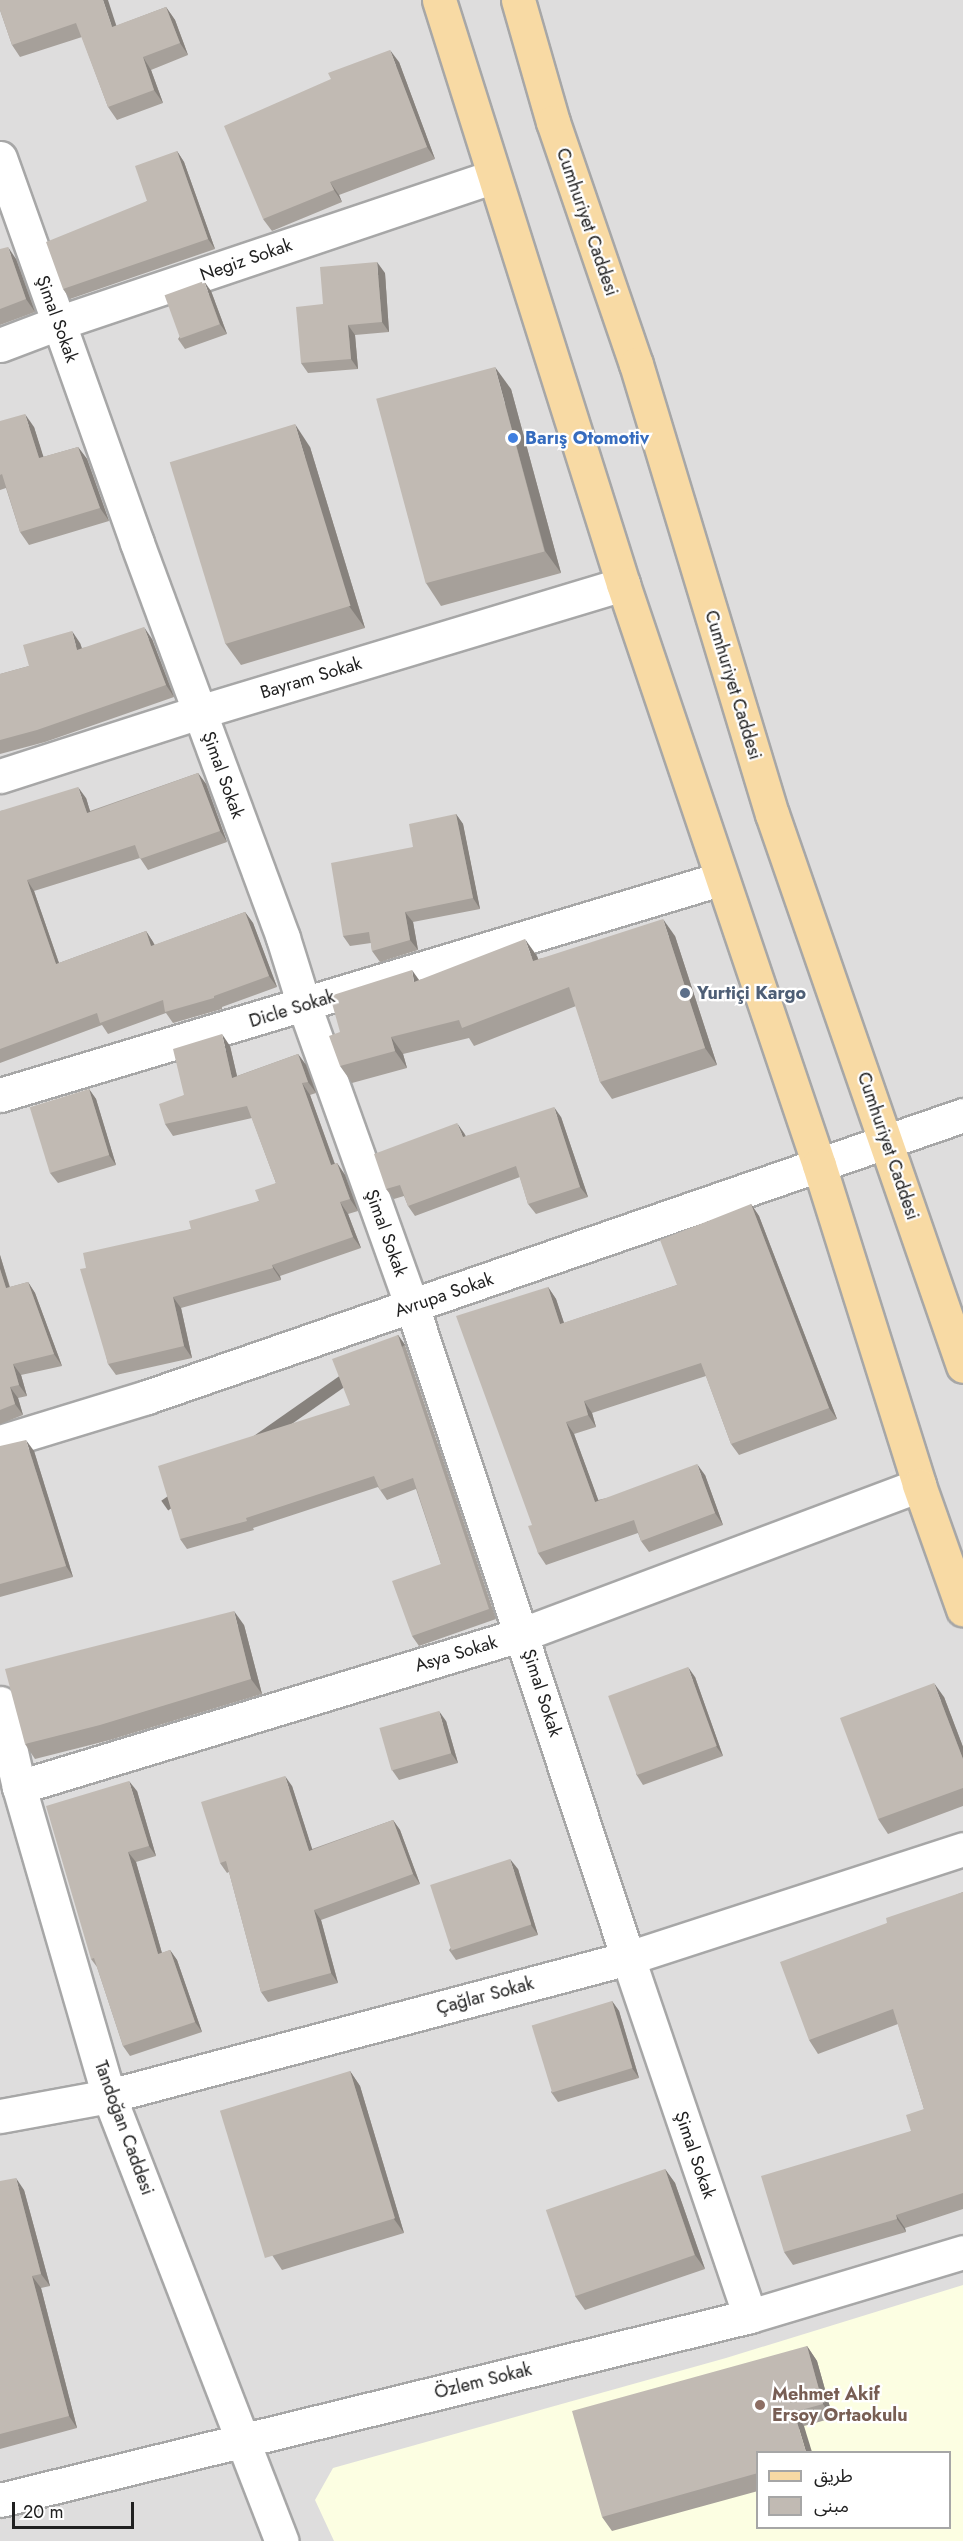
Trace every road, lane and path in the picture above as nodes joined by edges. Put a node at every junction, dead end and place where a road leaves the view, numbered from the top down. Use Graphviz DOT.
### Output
graph roads {
  1 [pos="439,0"];
  2 [pos="518,0"];
  3 [pos="0,158"];
  4 [pos="492,177"];
  5 [pos="58,323"];
  6 [pos="0,345"];
  7 [pos="622,584"];
  8 [pos="199,712"];
  9 [pos="0,776"];
  10 [pos="720,879"];
  11 [pos="304,1005"];
  12 [pos="0,1095"];
  13 [pos="963,1115"];
  14 [pos="886,1141"];
  15 [pos="819,1165"];
  16 [pos="412,1306"];
  17 [pos="963,1366"];
  18 [pos="0,1442"];
  19 [pos="919,1485"];
  20 [pos="963,1609"];
  21 [pos="522,1634"];
  22 [pos="0,1703"];
  23 [pos="19,1787"];
  24 [pos="963,1849"];
  25 [pos="628,1958"];
  26 [pos="109,2096"];
  27 [pos="0,2116"];
  28 [pos="963,2252"];
  29 [pos="750,2316"];
  30 [pos="243,2439"];
  31 [pos="0,2500"];
  32 [pos="282,2541"];
  1 -- 4 [label="main road"];
  2 -- 14 [label="main road, Cumhuriyet Caddesi"];
  3 -- 5 [label="street, Şimal Sokak"];
  4 -- 5 [label="street, Negiz Sokak"];
  4 -- 7 [label="main road"];
  5 -- 6 [label="street, Negiz Sokak"];
  5 -- 8 [label="street, Şimal Sokak"];
  7 -- 8 [label="street, Bayram Sokak"];
  7 -- 10 [label="main road"];
  8 -- 9 [label="street, Bayram Sokak"];
  8 -- 11 [label="street, Şimal Sokak"];
  10 -- 11 [label="street, Dicle Sokak"];
  10 -- 15 [label="main road"];
  11 -- 12 [label="street, Dicle Sokak"];
  11 -- 16 [label="street, Şimal Sokak"];
  13 -- 14 [label="street, Avrupa Sokak"];
  14 -- 15 [label="street, Avrupa Sokak"];
  14 -- 17 [label="main road, Cumhuriyet Caddesi"];
  15 -- 16 [label="street, Avrupa Sokak"];
  15 -- 19 [label="main road"];
  16 -- 18 [label="street, Avrupa Sokak"];
  16 -- 21 [label="street, Şimal Sokak"];
  19 -- 20 [label="main road"];
  19 -- 21 [label="street, Asya Sokak"];
  21 -- 23 [label="street, Asya Sokak"];
  21 -- 25 [label="street, Şimal Sokak"];
  22 -- 23 [label="street, Tandoğan Caddesi"];
  23 -- 26 [label="street, Tandoğan Caddesi"];
  24 -- 25 [label="street, Çağlar Sokak"];
  25 -- 26 [label="street, Çağlar Sokak"];
  25 -- 29 [label="street, Şimal Sokak"];
  26 -- 27 [label="street, Çağlar Sokak"];
  26 -- 30 [label="street, Tandoğan Caddesi"];
  28 -- 29 [label="street, Özlem Sokak"];
  29 -- 30 [label="street, Özlem Sokak"];
  30 -- 31 [label="street, Özlem Sokak"];
  30 -- 32 [label="street, Tandoğan Caddesi"];
}
